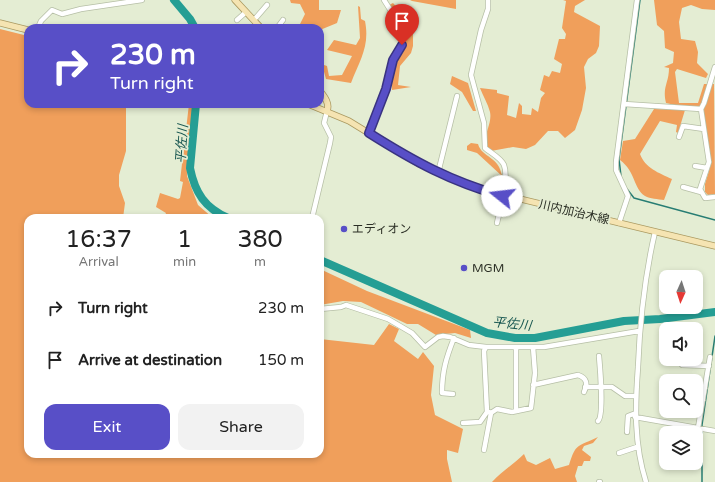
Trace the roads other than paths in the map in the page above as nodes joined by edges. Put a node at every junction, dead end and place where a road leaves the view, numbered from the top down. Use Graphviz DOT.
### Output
graph roads {
  1 [pos="142,0"];
  2 [pos="236,0"];
  3 [pos="384,0"];
  4 [pos="488,0"];
  5 [pos="637,0"];
  6 [pos="267,5"];
  7 [pos="246,12"];
  8 [pos="237,20"];
  9 [pos="254,20"];
  10 [pos="283,20"];
  11 [pos="0,23"];
  12 [pos="40,24"];
  13 [pos="258,24"];
  14 [pos="280,24"];
  15 [pos="24,29"];
  16 [pos="715,67"];
  17 [pos="713,79"];
  18 [pos="457,96"];
  19 [pos="324,97"];
  20 [pos="625,104"];
  21 [pos="319,108"];
  22 [pos="701,109"];
  23 [pos="327,111"];
  24 [pos="704,129"];
  25 [pos="369,133"];
  26 [pos="679,137"];
  27 [pos="695,166"];
  28 [pos="707,168"];
  29 [pos="438,173"];
  30 [pos="683,186"];
  31 [pos="701,192"];
  32 [pos="502,196"];
  33 [pos="715,197"];
  34 [pos="313,214"];
  35 [pos="497,222"];
  36 [pos="619,223"];
  37 [pos="655,232"];
  38 [pos="715,246"];
  39 [pos="324,309"];
  40 [pos="639,330"];
  41 [pos="454,338"];
  42 [pos="486,347"];
  43 [pos="516,347"];
  44 [pos="533,347"];
  45 [pos="599,356"];
  46 [pos="710,357"];
  47 [pos="703,366"];
  48 [pos="709,366"];
  49 [pos="534,385"];
  50 [pos="602,386"];
  51 [pos="705,388"];
  52 [pos="453,394"];
  53 [pos="636,396"];
  54 [pos="703,400"];
  55 [pos="516,411"];
  56 [pos="489,412"];
  57 [pos="635,415"];
  58 [pos="598,421"];
  59 [pos="463,423"];
  60 [pos="691,426"];
  61 [pos="703,428"];
  62 [pos="715,431"];
  63 [pos="627,432"];
  64 [pos="637,446"];
  65 [pos="484,450"];
  66 [pos="619,453"];
  67 [pos="646,482"];
  1 -- 12 [label="street"];
  2 -- 7 [label="main road"];
  3 -- 25 [label="street"];
  4 -- 32 [label="street"];
  5 -- 20 [label="street"];
  6 -- 9 [label="street"];
  7 -- 8 [label="street"];
  7 -- 9 [label="main road"];
  9 -- 13 [label="main road"];
  10 -- 14 [label="street"];
  11 -- 15 [label="main road"];
  16 -- 17 [label="street"];
  17 -- 22 [label="street"];
  18 -- 29 [label="street"];
  19 -- 23 [label="main road"];
  20 -- 22 [label="street"];
  20 -- 36 [label="street"];
  21 -- 23 [label="main road, 川内加治木線"];
  22 -- 24 [label="street"];
  23 -- 25 [label="main road, 川内加治木線"];
  23 -- 34 [label="street"];
  24 -- 26 [label="street"];
  24 -- 28 [label="street"];
  25 -- 29 [label="main road, 川内加治木線"];
  27 -- 28 [label="street"];
  28 -- 31 [label="street"];
  29 -- 32 [label="main road, 川内加治木線"];
  30 -- 31 [label="street"];
  31 -- 33 [label="street"];
  32 -- 35 [label="street"];
  32 -- 36 [label="main road, 川内加治木線"];
  36 -- 37 [label="main road, 川内加治木線"];
  37 -- 38 [label="main road, 川内加治木線"];
  37 -- 40 [label="street"];
  39 -- 41 [label="street"];
  40 -- 44 [label="street"];
  40 -- 53 [label="street"];
  41 -- 42 [label="street"];
  41 -- 52 [label="street"];
  42 -- 43 [label="street"];
  42 -- 56 [label="street"];
  43 -- 44 [label="street"];
  43 -- 55 [label="street"];
  44 -- 49 [label="street"];
  45 -- 50 [label="street"];
  46 -- 48 [label="street"];
  47 -- 48 [label="street"];
  48 -- 51 [label="street"];
  49 -- 50 [label="street"];
  49 -- 55 [label="street"];
  50 -- 53 [label="street"];
  50 -- 58 [label="street"];
  51 -- 54 [label="street"];
  53 -- 57 [label="street"];
  55 -- 56 [label="street"];
  56 -- 59 [label="street"];
  56 -- 65 [label="street"];
  57 -- 60 [label="street"];
  57 -- 63 [label="street"];
  57 -- 64 [label="street"];
  61 -- 62 [label="street"];
  64 -- 66 [label="street"];
  64 -- 67 [label="street"];
}
